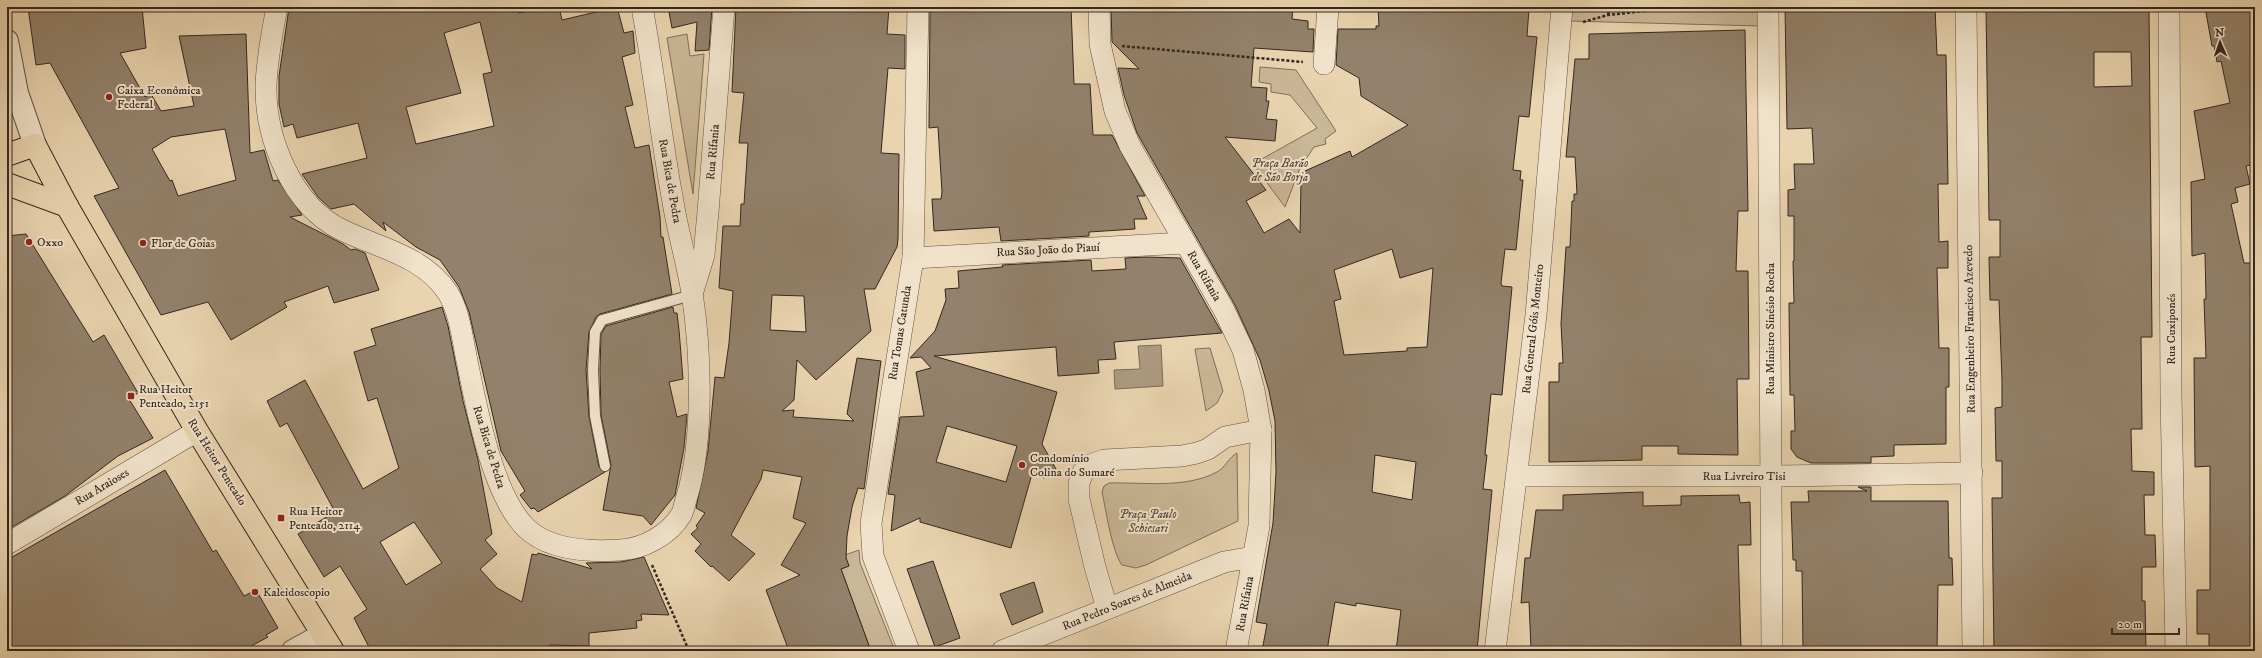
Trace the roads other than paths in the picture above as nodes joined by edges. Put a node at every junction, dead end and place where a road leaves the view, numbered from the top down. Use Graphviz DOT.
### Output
graph roads {
  1 [pos="277,7"];
  2 [pos="642,7"];
  3 [pos="724,7"];
  4 [pos="918,7"];
  5 [pos="1099,7"];
  6 [pos="1328,7"];
  7 [pos="1562,7"];
  8 [pos="1768,7"];
  9 [pos="1966,7"];
  10 [pos="2169,7"];
  11 [pos="7,41"];
  12 [pos="1324,64"];
  13 [pos="36,145"];
  14 [pos="8,155"];
  15 [pos="7,184"];
  16 [pos="67,206"];
  17 [pos="1184,243"];
  18 [pos="912,258"];
  19 [pos="692,295"];
  20 [pos="1261,430"];
  21 [pos="197,431"];
  22 [pos="605,466"];
  23 [pos="1972,474"];
  24 [pos="1517,476"];
  25 [pos="1771,476"];
  26 [pos="7,544"];
  27 [pos="1253,557"];
  28 [pos="1107,608"];
  29 [pos="327,643"];
  30 [pos="293,651"];
  31 [pos="909,651"];
  32 [pos="1002,651"];
  33 [pos="1236,651"];
  34 [pos="1495,651"];
  35 [pos="1772,651"];
  36 [pos="1973,651"];
  37 [pos="2176,651"];
  1 -- 19 [label="street, Rua Bica de Pedra"];
  2 -- 19 [label="street, Rua Bica de Pedra"];
  3 -- 19 [label="street, Rua Rifania"];
  4 -- 18 [label="street, Rua Tomas Catunda"];
  5 -- 17 [label="street, Rua Rifania"];
  6 -- 12 [label="street"];
  7 -- 24 [label="street, Rua General Góis Monteiro"];
  8 -- 25 [label="street, Rua Ministro Sinésio Rocha"];
  9 -- 23 [label="street, Rua Engenheiro Francisco Azevedo"];
  10 -- 37 [label="street, Rua Cuxiponés"];
  11 -- 13 [label="street"];
  13 -- 14 [label="main road"];
  13 -- 16 [label="main road, Rua Heitor Penteado"];
  15 -- 16 [label="main road"];
  16 -- 21 [label="main road, Rua Heitor Penteado"];
  17 -- 18 [label="street, Rua São João do Piauí"];
  17 -- 20 [label="street, Rua Rifania"];
  18 -- 31 [label="street, Rua Tomas Catunda"];
  19 -- 22 [label="lane"];
  20 -- 27 [label="street, Rua Rifania"];
  20 -- 28 [label="street"];
  21 -- 26 [label="street, Rua Araioses"];
  21 -- 29 [label="main road, Rua Heitor Penteado"];
  23 -- 25 [label="street, Rua Livreiro Tisi"];
  23 -- 36 [label="street, Rua Engenheiro Francisco Azevedo"];
  24 -- 25 [label="street, Rua Livreiro Tisi"];
  24 -- 34 [label="street, Rua General Góis Monteiro"];
  25 -- 35 [label="street, Rua Ministro Sinésio Rocha"];
  27 -- 28 [label="street, Rua Pedro Soares de Almeida"];
  27 -- 33 [label="street, Rua Rifaina"];
  28 -- 32 [label="street, Rua Pedro Soares de Almeida"];
  29 -- 30 [label="street"];
}
